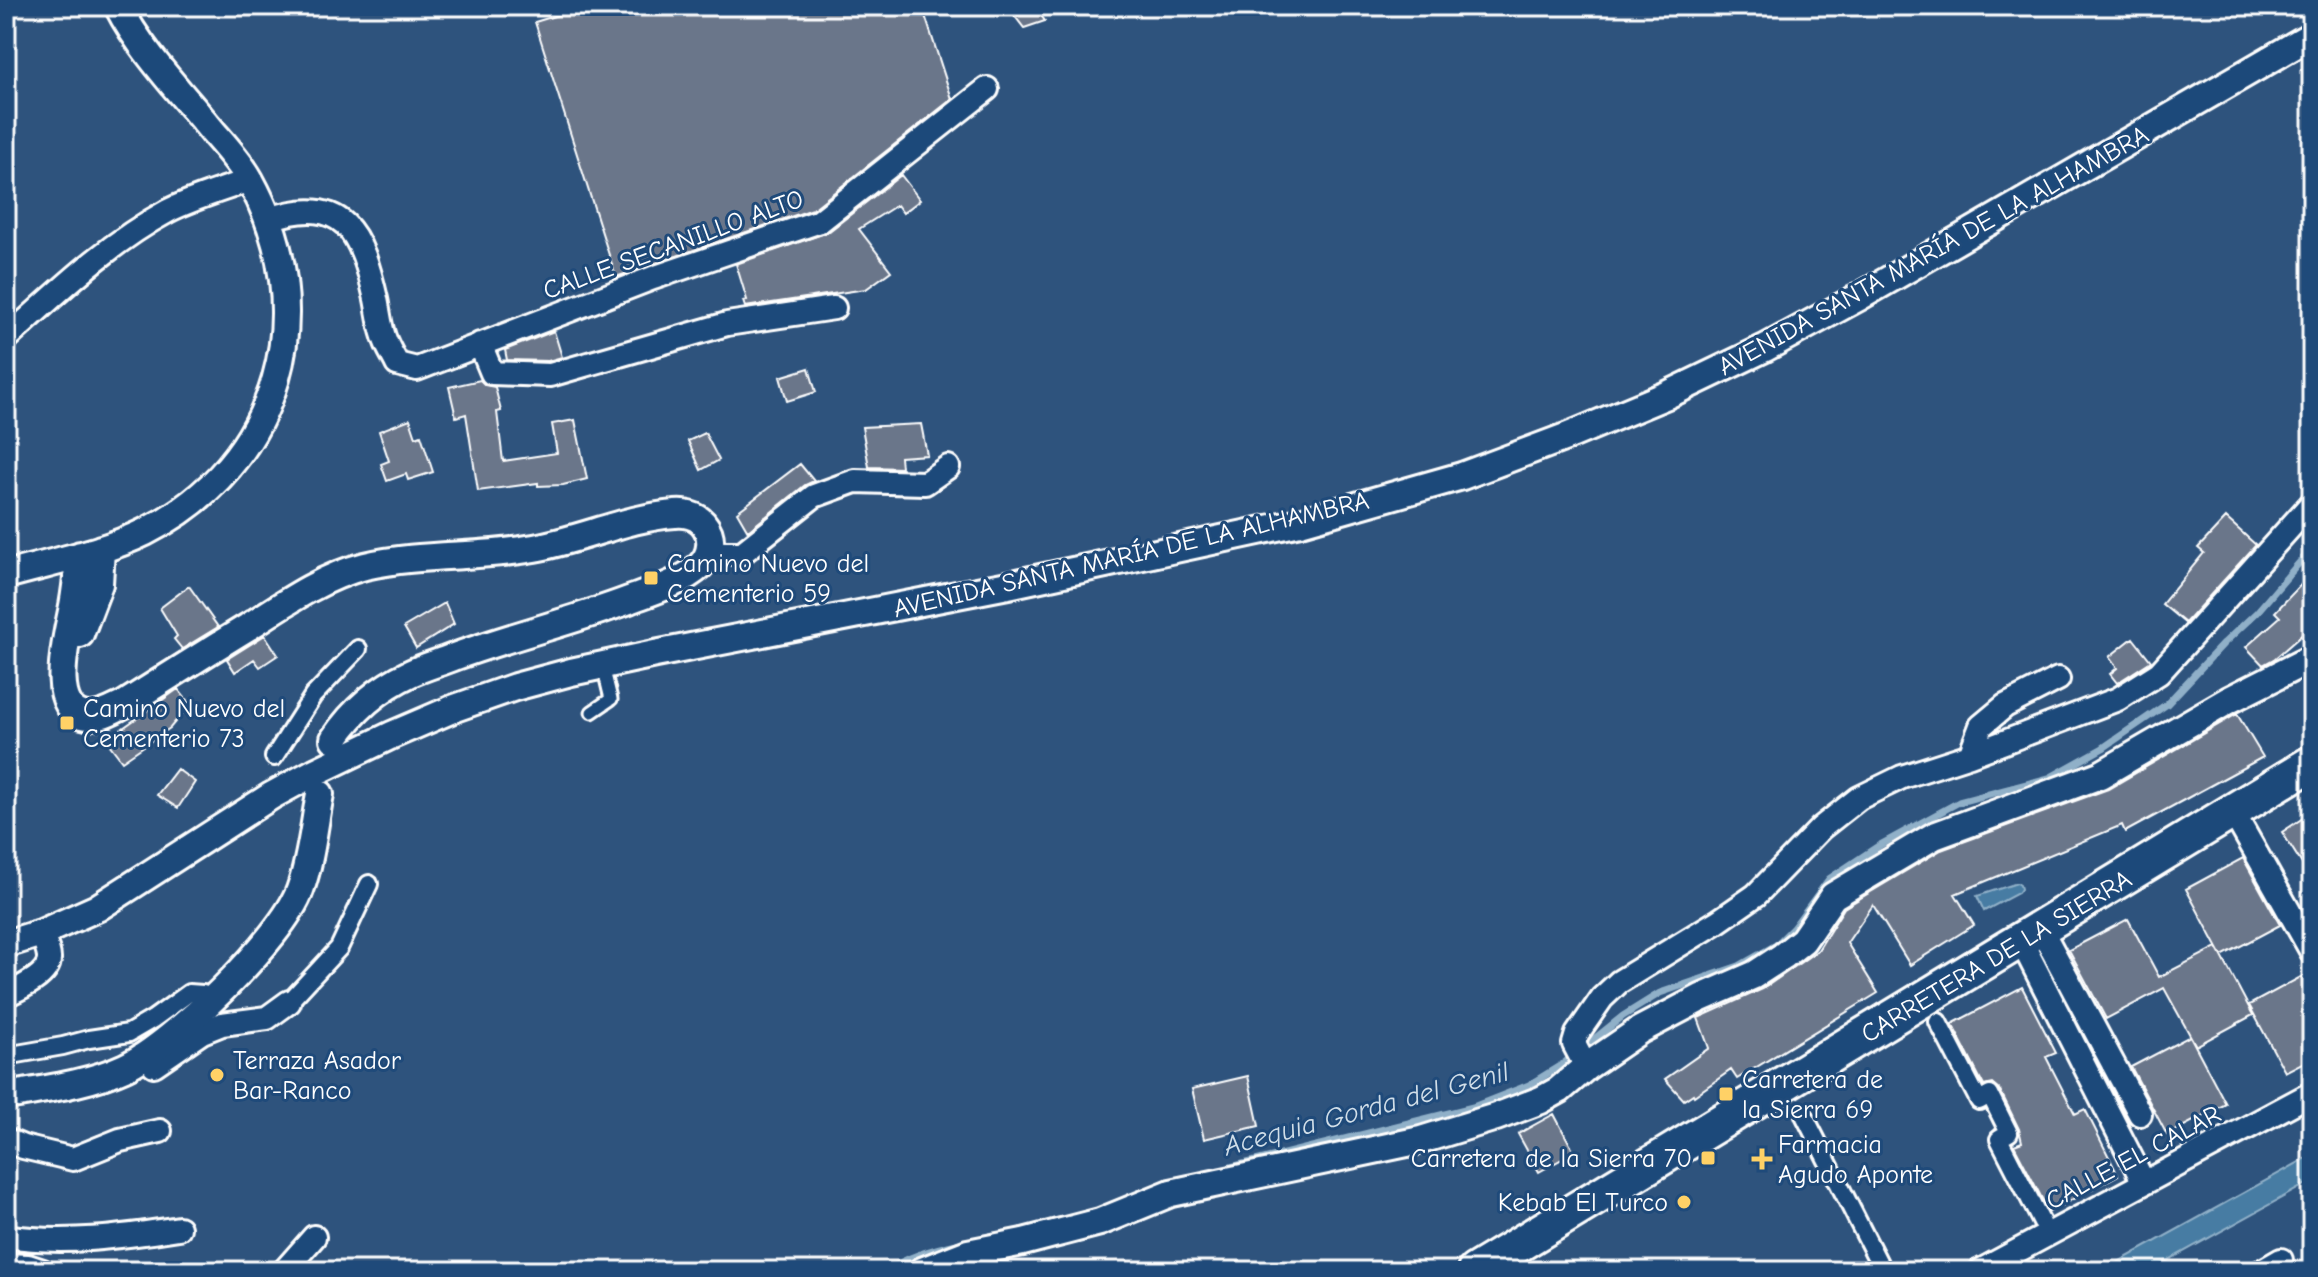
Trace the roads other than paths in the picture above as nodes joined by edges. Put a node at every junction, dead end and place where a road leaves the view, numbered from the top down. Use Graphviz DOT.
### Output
graph roads {
  1 [pos="118,6"];
  2 [pos="2312,35"];
  3 [pos="987,89"];
  4 [pos="249,180"];
  5 [pos="269,219"];
  6 [pos="834,308"];
  7 [pos="6,339"];
  8 [pos="480,344"];
  9 [pos="948,467"];
  10 [pos="2312,503"];
  11 [pos="144,532"];
  12 [pos="90,552"];
  13 [pos="710,553"];
  14 [pos="38,566"];
  15 [pos="6,575"];
  16 [pos="99,584"];
  17 [pos="73,606"];
  18 [pos="358,649"];
  19 [pos="2312,658"];
  20 [pos="603,665"];
  21 [pos="64,670"];
  22 [pos="2058,679"];
  23 [pos="592,712"];
  24 [pos="334,739"];
  25 [pos="1970,755"];
  26 [pos="274,757"];
  27 [pos="2312,763"];
  28 [pos="320,794"];
  29 [pos="2233,812"];
  30 [pos="369,884"];
  31 [pos="41,933"];
  32 [pos="2031,935"];
  33 [pos="6,944"];
  34 [pos="2312,952"];
  35 [pos="6,995"];
  36 [pos="210,999"];
  37 [pos="289,1002"];
  38 [pos="1938,1022"];
  39 [pos="147,1055"];
  40 [pos="6,1056"];
  41 [pos="1580,1056"];
  42 [pos="2312,1093"];
  43 [pos="6,1096"];
  44 [pos="2140,1114"];
  45 [pos="1804,1115"];
  46 [pos="160,1131"];
  47 [pos="6,1140"];
  48 [pos="2144,1183"];
  49 [pos="2042,1223"];
  50 [pos="179,1228"];
  51 [pos="6,1236"];
  52 [pos="314,1237"];
  53 [pos="6,1265"];
  54 [pos="1479,1270"];
  55 [pos="43,1271"];
  56 [pos="284,1271"];
  57 [pos="922,1271"];
  58 [pos="1883,1271"];
  59 [pos="1980,1271"];
  1 -- 4 [label="street"];
  2 -- 20 [label="street, AVENIDA SANTA MARÍA DE LA ALHAMBRA"];
  3 -- 8 [label="street, CALLE SECANILLO ALTO"];
  4 -- 5 [label="street"];
  4 -- 7 [label="street"];
  5 -- 8 [label="street, CALLE SECANILLO ALTO"];
  5 -- 11 [label="street"];
  6 -- 8 [label="street"];
  9 -- 13 [label="street"];
  10 -- 25 [label="street"];
  11 -- 12 [label="street"];
  11 -- 16 [label="street"];
  12 -- 14 [label="street"];
  12 -- 16 [label="street"];
  12 -- 17 [label="street"];
  13 -- 21 [label="street"];
  13 -- 24 [label="street"];
  14 -- 15 [label="street"];
  14 -- 17 [label="street"];
  16 -- 21 [label="street"];
  17 -- 21 [label="street"];
  18 -- 26 [label="street"];
  19 -- 41 [label="street"];
  20 -- 23 [label="lane"];
  20 -- 31 [label="street, AVENIDA SANTA MARÍA DE LA ALHAMBRA"];
  22 -- 25 [label="street"];
  25 -- 41 [label="street"];
  27 -- 29 [label="main road, CARRETERA DE LA SIERRA"];
  28 -- 36 [label="street"];
  29 -- 32 [label="main road, CARRETERA DE LA SIERRA"];
  29 -- 34 [label="street"];
  30 -- 37 [label="street"];
  31 -- 33 [label="street, AVENIDA SANTA MARÍA DE LA ALHAMBRA"];
  31 -- 35 [label="street"];
  32 -- 44 [label="street"];
  32 -- 48 [label="street"];
  32 -- 54 [label="main road, CARRETERA DE LA SIERRA"];
  36 -- 39 [label="street"];
  36 -- 40 [label="street"];
  37 -- 39 [label="street"];
  38 -- 49 [label="street"];
  39 -- 43 [label="street"];
  41 -- 57 [label="street"];
  42 -- 48 [label="street, CALLE EL CALAR"];
  45 -- 58 [label="street"];
  46 -- 47 [label="street"];
  48 -- 59 [label="street, CALLE EL CALAR"];
  50 -- 51 [label="street"];
  52 -- 56 [label="street"];
  53 -- 55 [label="street"];
}
